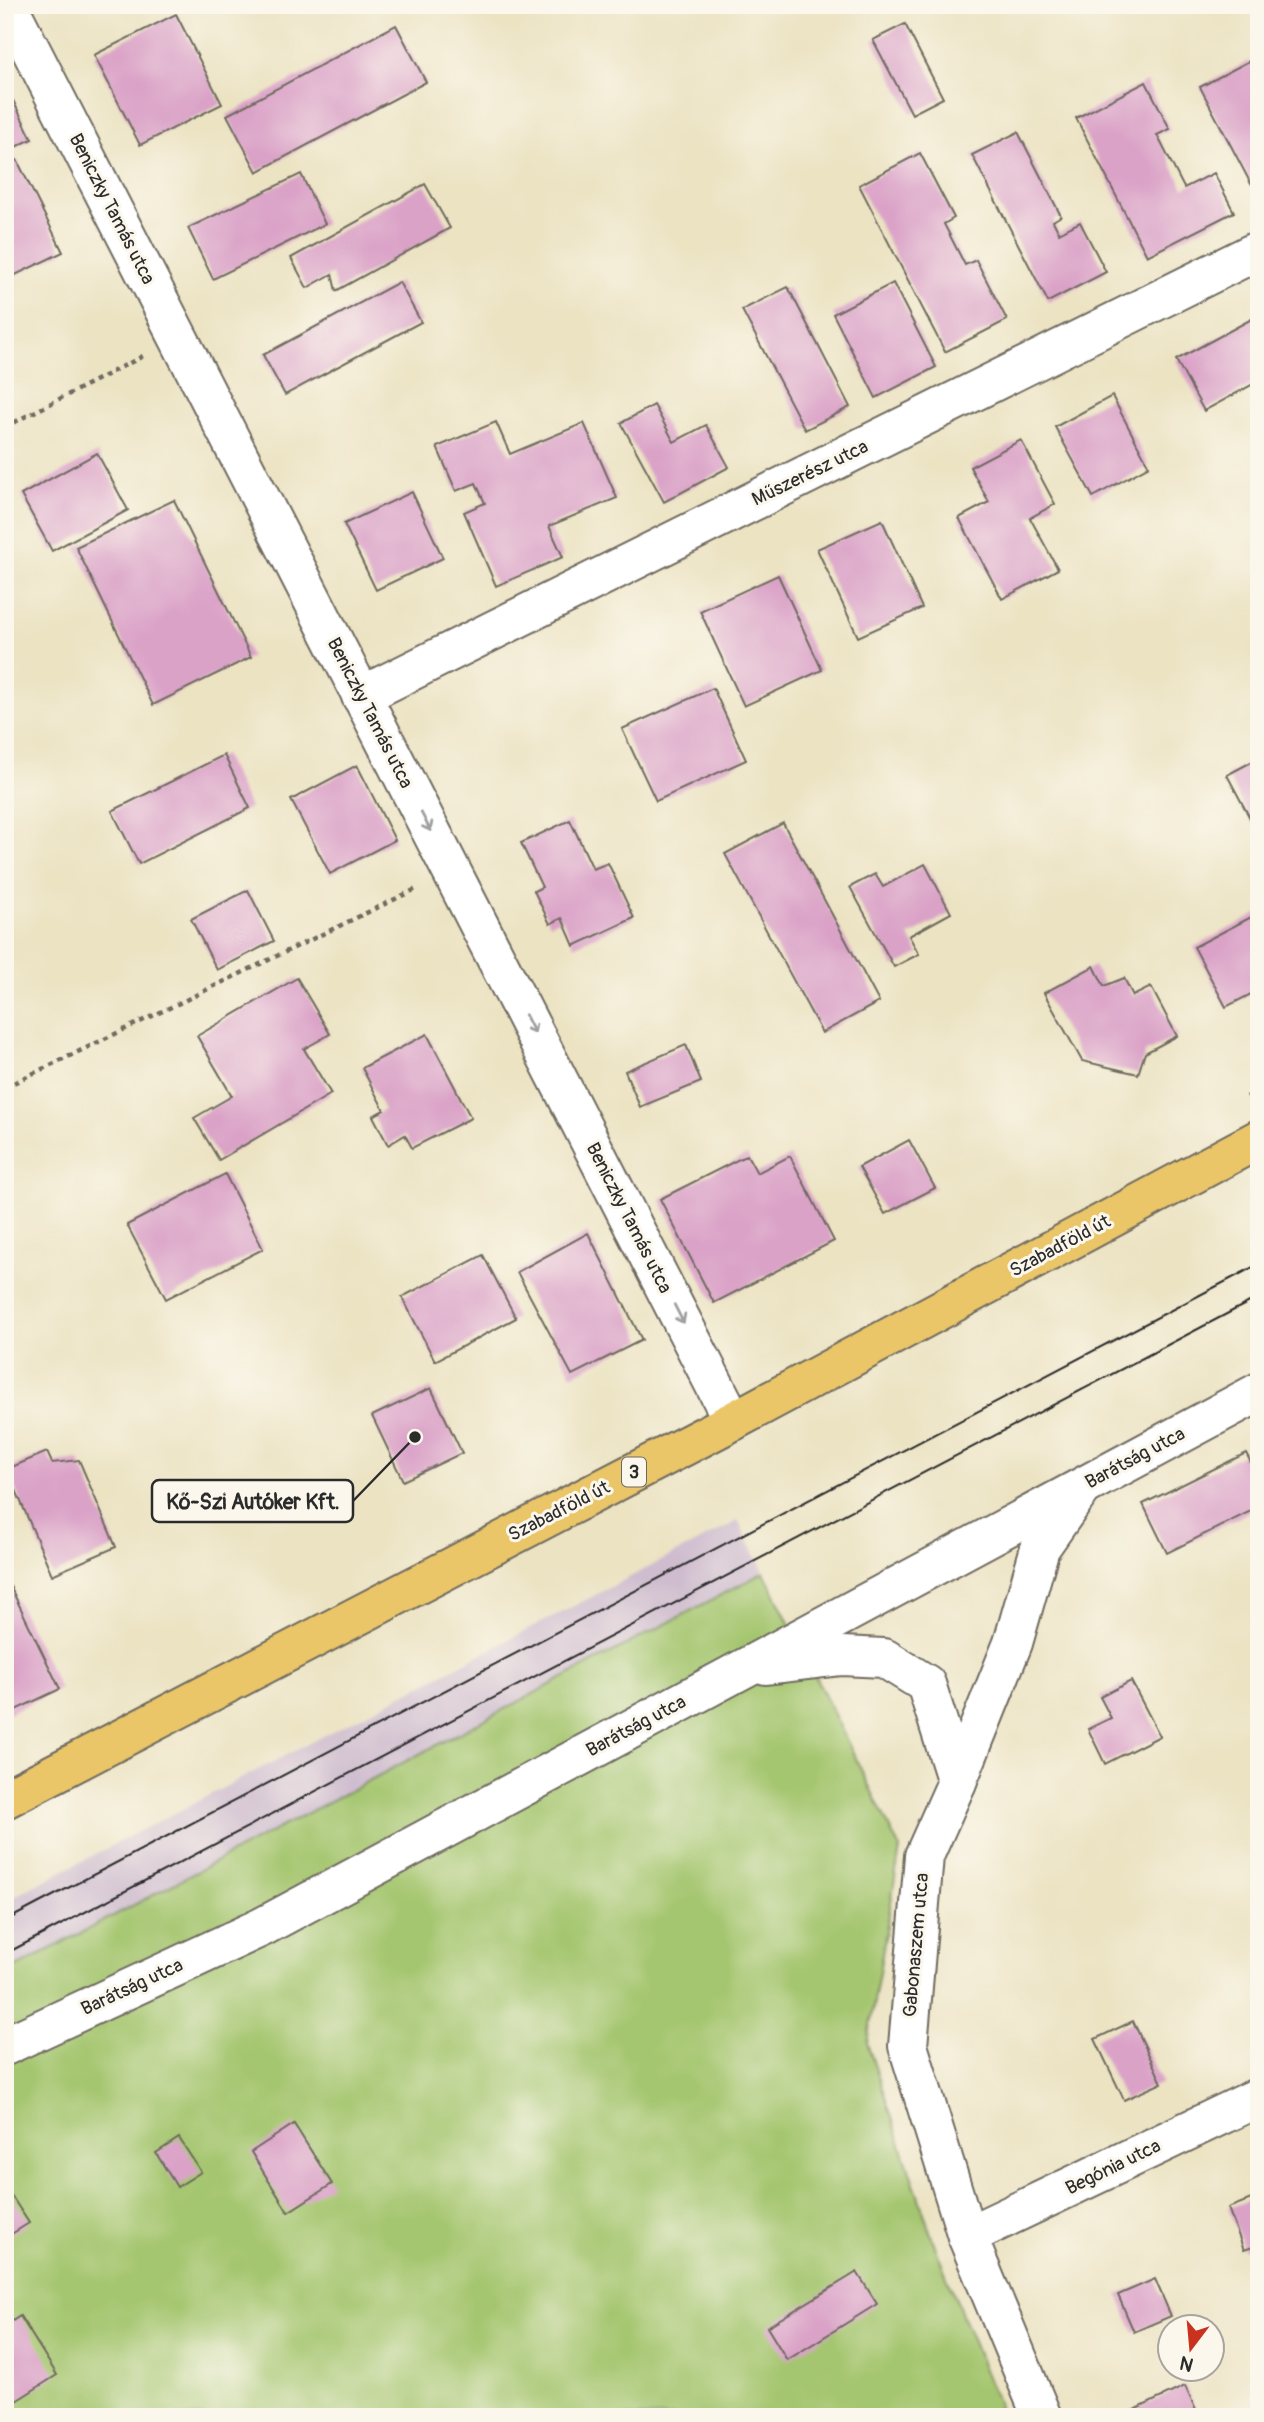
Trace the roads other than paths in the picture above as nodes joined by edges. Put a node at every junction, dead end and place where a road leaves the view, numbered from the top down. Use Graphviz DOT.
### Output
graph roads {
  1 [pos="8,5"];
  2 [pos="1259,250"];
  3 [pos="361,696"];
  4 [pos="1259,1139"];
  5 [pos="1259,1392"];
  6 [pos="733,1421"];
  7 [pos="1085,1484"];
  8 [pos="746,1667"];
  9 [pos="957,1782"];
  10 [pos="5,1798"];
  11 [pos="5,2046"];
  12 [pos="1259,2097"];
  13 [pos="967,2236"];
  14 [pos="1042,2417"];
  1 -- 3 [label="street, Beniczky Tamás utca"];
  2 -- 3 [label="street, Műszerész utca"];
  3 -- 6 [label="street, Beniczky Tamás utca, one-way"];
  4 -- 6 [label="main road, Szabadföld út / 3"];
  5 -- 7 [label="street, Barátság utca"];
  6 -- 10 [label="main road, Szabadföld út / 3"];
  7 -- 8 [label="street, Barátság utca"];
  7 -- 9 [label="street, Gabonaszem utca"];
  8 -- 9 [label="street"];
  8 -- 11 [label="street, Barátság utca"];
  9 -- 13 [label="street, Gabonaszem utca"];
  12 -- 13 [label="street, Begónia utca"];
  13 -- 14 [label="street, Gabonaszem utca"];
}
